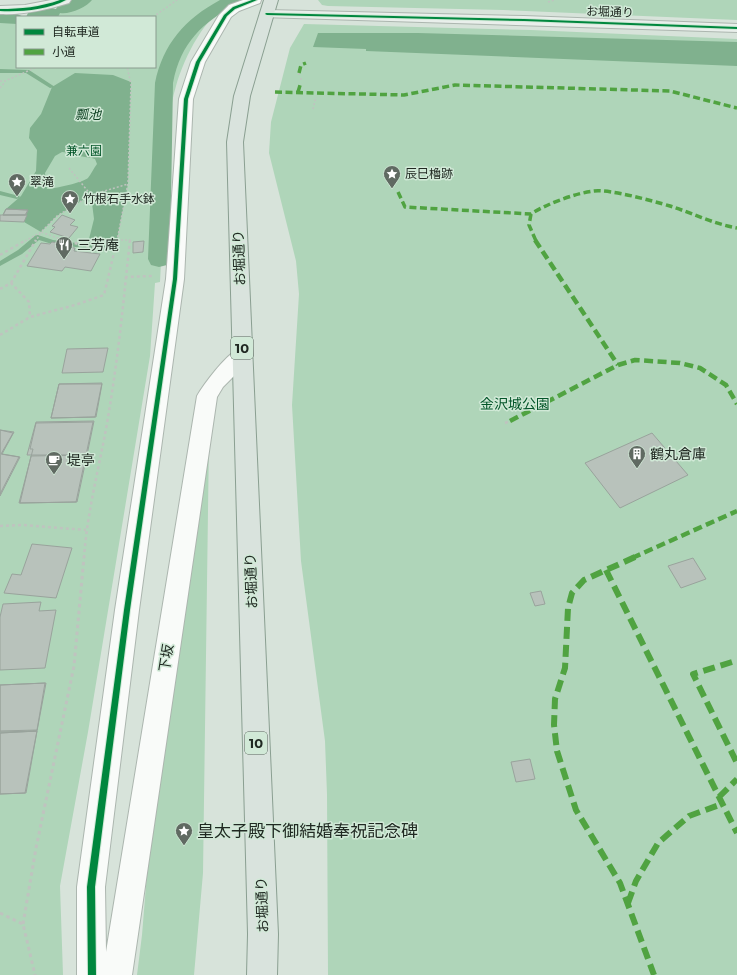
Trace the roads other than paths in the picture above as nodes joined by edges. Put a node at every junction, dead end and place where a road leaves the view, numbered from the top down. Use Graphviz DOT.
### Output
graph roads {
  1 [pos="64,0"];
  2 [pos="271,0"];
  3 [pos="261,7"];
  4 [pos="0,10"];
  5 [pos="737,28"];
  6 [pos="243,355"];
  7 [pos="92,975"];
  8 [pos="118,975"];
  9 [pos="262,975"];
  1 -- 4 [label="street"];
  2 -- 3 [label="main road, 10"];
  3 -- 5 [label="street, お堀通り"];
  3 -- 6 [label="main road, お堀通り / 10"];
  3 -- 7 [label="street"];
  6 -- 8 [label="street, 下坂"];
  6 -- 9 [label="main road, お堀通り / 10"];
}
